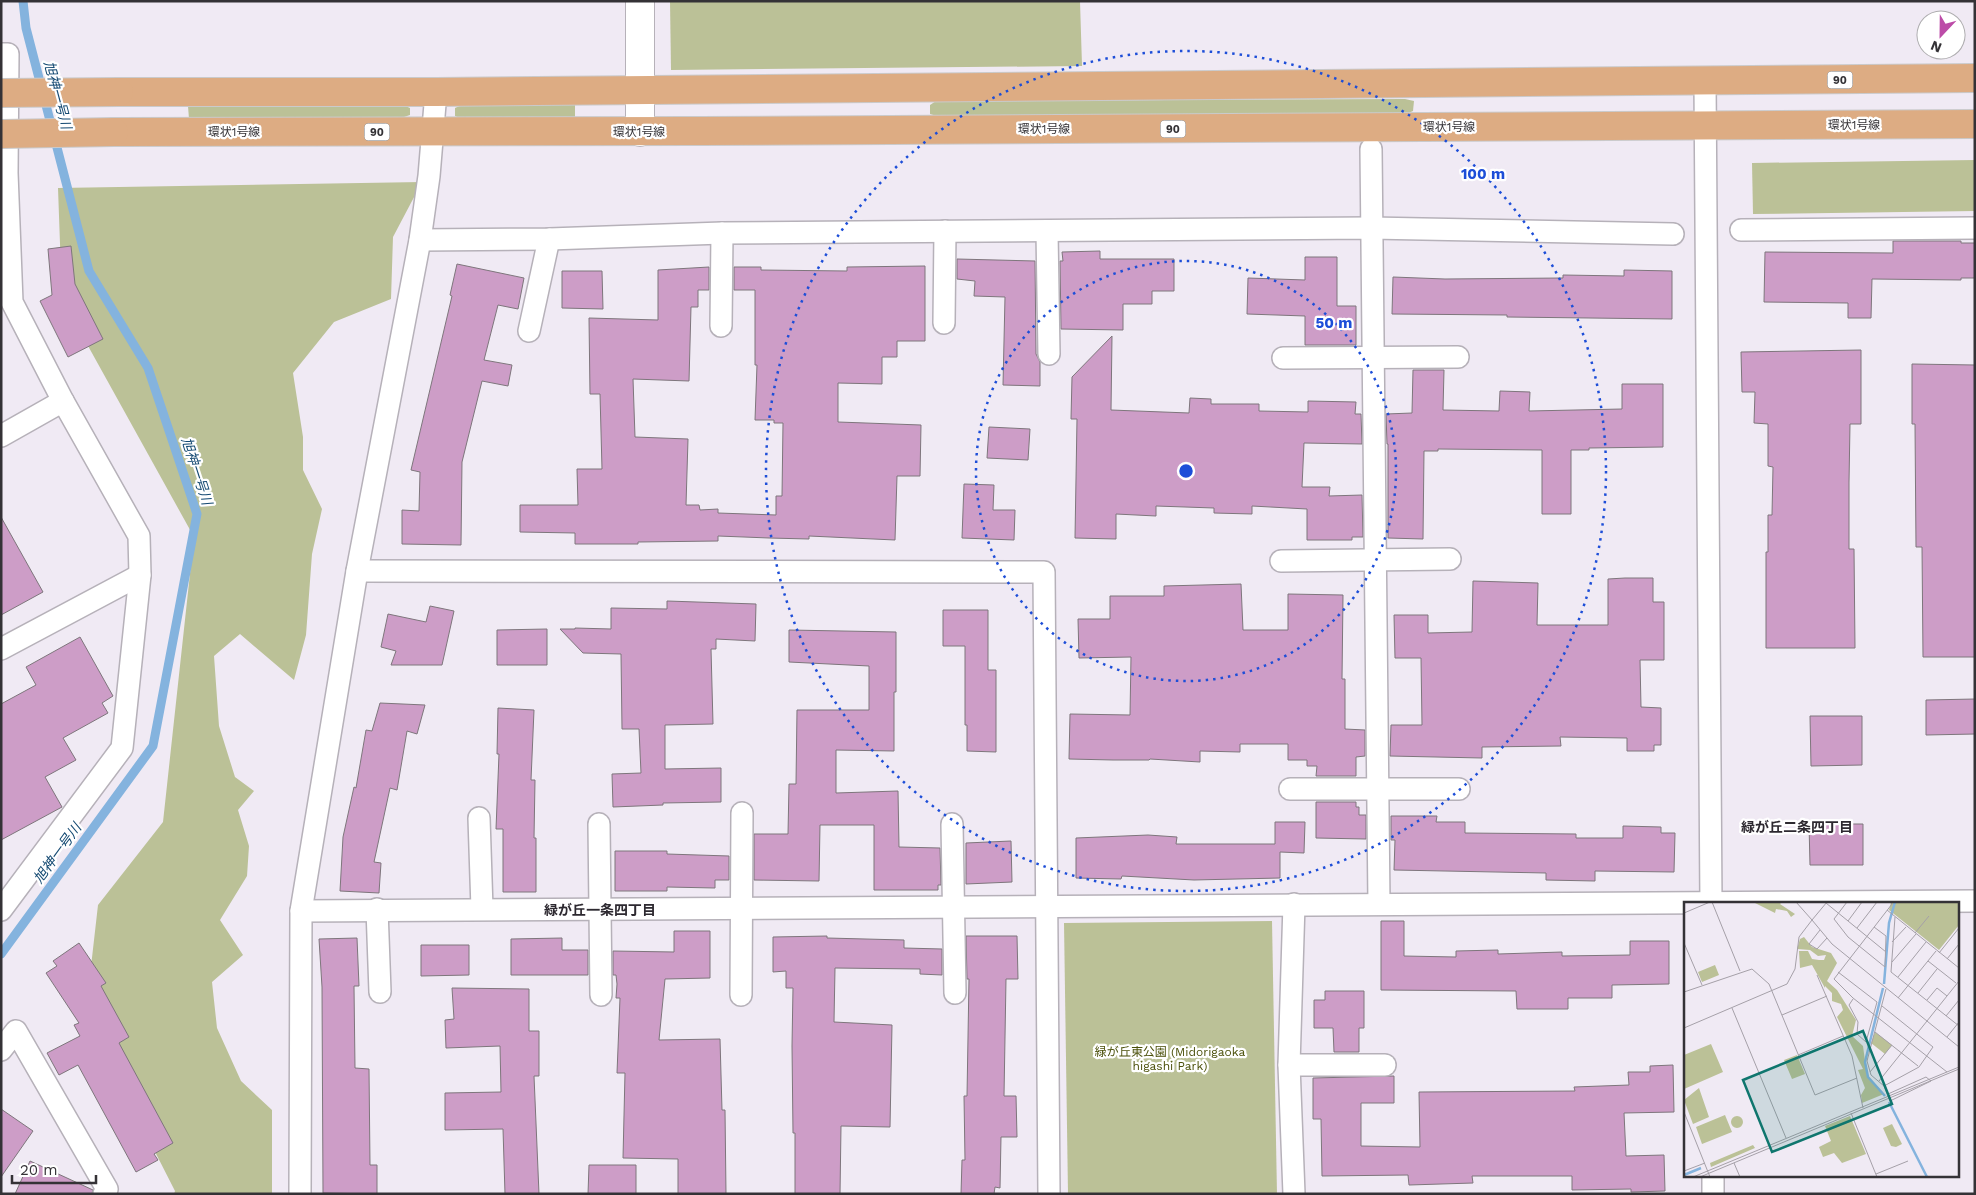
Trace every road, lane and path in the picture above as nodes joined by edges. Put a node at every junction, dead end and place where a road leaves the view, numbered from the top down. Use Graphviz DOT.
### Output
graph roads {
  1 [pos="640,1"];
  2 [pos="1,54"];
  3 [pos="1975,78"];
  4 [pos="1705,81"];
  5 [pos="640,90"];
  6 [pos="436,92"];
  7 [pos="1,93"];
  8 [pos="1975,124"];
  9 [pos="1705,126"];
  10 [pos="433,132"];
  11 [pos="640,132"];
  12 [pos="1,134"];
  13 [pos="1371,149"];
  14 [pos="4,173"];
  15 [pos="1371,228"];
  16 [pos="1975,228"];
  17 [pos="1741,230"];
  18 [pos="946,231"];
  19 [pos="1047,232"];
  20 [pos="722,233"];
  21 [pos="1673,234"];
  22 [pos="548,239"];
  23 [pos="420,240"];
  24 [pos="7,303"];
  25 [pos="944,323"];
  26 [pos="720,326"];
  27 [pos="530,331"];
  28 [pos="1049,354"];
  29 [pos="1373,357"];
  30 [pos="1458,357"];
  31 [pos="1283,358"];
  32 [pos="63,401"];
  33 [pos="1,436"];
  34 [pos="1450,559"];
  35 [pos="1375,560"];
  36 [pos="1281,562"];
  37 [pos="357,571"];
  38 [pos="140,575"];
  39 [pos="1,649"];
  40 [pos="1290,789"];
  41 [pos="1378,789"];
  42 [pos="1459,789"];
  43 [pos="742,813"];
  44 [pos="479,818"];
  45 [pos="599,824"];
  46 [pos="952,824"];
  47 [pos="1975,901"];
  48 [pos="1711,902"];
  49 [pos="1843,902"];
  50 [pos="1684,903"];
  51 [pos="1294,904"];
  52 [pos="1379,904"];
  53 [pos="954,906"];
  54 [pos="1048,906"];
  55 [pos="741,907"];
  56 [pos="600,908"];
  57 [pos="376,909"];
  58 [pos="482,909"];
  59 [pos="1,910"];
  60 [pos="301,911"];
  61 [pos="380,992"];
  62 [pos="955,993"];
  63 [pos="601,995"];
  64 [pos="741,995"];
  65 [pos="1,1050"];
  66 [pos="1289,1065"];
  67 [pos="1385,1065"];
  68 [pos="1713,1178"];
  69 [pos="1300,1193"];
  70 [pos="104,1194"];
  71 [pos="300,1194"];
  72 [pos="1049,1194"];
  73 [pos="1713,1194"];
  1 -- 5 [label="street"];
  2 -- 14 [label="street"];
  3 -- 4 [label="main road, 90"];
  4 -- 5 [label="main road, 90"];
  4 -- 9 [label="street"];
  5 -- 6 [label="main road, 90"];
  5 -- 11 [label="street"];
  6 -- 7 [label="main road, 90, bridge"];
  6 -- 10 [label="street"];
  8 -- 9 [label="main road, 環状1号線 / 90"];
  9 -- 11 [label="main road, 環状1号線 / 90"];
  9 -- 48 [label="street"];
  10 -- 11 [label="main road, 環状1号線 / 90"];
  10 -- 12 [label="main road, 環状1号線 / 90, bridge"];
  10 -- 23 [label="street"];
  13 -- 15 [label="street"];
  14 -- 24 [label="street"];
  15 -- 19 [label="street"];
  15 -- 21 [label="street"];
  15 -- 29 [label="street"];
  16 -- 17 [label="street"];
  18 -- 19 [label="street"];
  18 -- 20 [label="street"];
  18 -- 25 [label="street"];
  19 -- 28 [label="street"];
  20 -- 22 [label="street"];
  20 -- 26 [label="street"];
  22 -- 23 [label="street"];
  22 -- 27 [label="street"];
  23 -- 37 [label="street"];
  24 -- 32 [label="street"];
  29 -- 30 [label="street"];
  29 -- 31 [label="street"];
  29 -- 35 [label="street"];
  32 -- 33 [label="street"];
  32 -- 38 [label="street"];
  34 -- 35 [label="street"];
  35 -- 36 [label="street"];
  35 -- 41 [label="street"];
  37 -- 54 [label="street"];
  37 -- 60 [label="street"];
  38 -- 39 [label="street"];
  38 -- 59 [label="street"];
  40 -- 41 [label="street"];
  41 -- 42 [label="street"];
  41 -- 52 [label="street"];
  43 -- 55 [label="street"];
  44 -- 58 [label="street"];
  45 -- 56 [label="street"];
  46 -- 53 [label="street"];
  47 -- 49 [label="street"];
  50 -- 52 [label="street"];
  51 -- 52 [label="street"];
  51 -- 54 [label="street"];
  51 -- 66 [label="street"];
  53 -- 54 [label="street"];
  53 -- 55 [label="street"];
  53 -- 62 [label="street"];
  54 -- 72 [label="street"];
  55 -- 56 [label="street"];
  55 -- 64 [label="street"];
  56 -- 58 [label="street"];
  56 -- 63 [label="street"];
  57 -- 58 [label="street"];
  57 -- 60 [label="street"];
  57 -- 61 [label="street"];
  60 -- 71 [label="street"];
  65 -- 70 [label="street"];
  66 -- 67 [label="street"];
  66 -- 69 [label="street"];
  68 -- 73 [label="street"];
}
